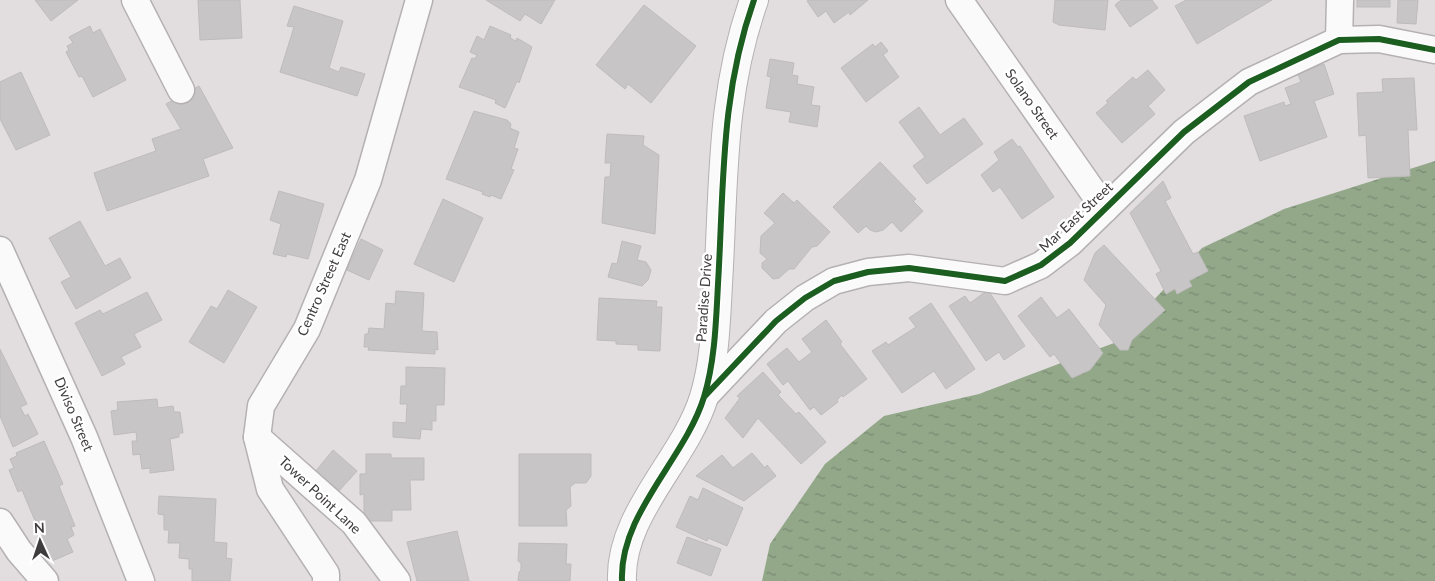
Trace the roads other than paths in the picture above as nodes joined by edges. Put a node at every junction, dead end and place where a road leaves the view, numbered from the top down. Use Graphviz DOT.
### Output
graph roads {
  1 [pos="135,0"];
  2 [pos="420,0"];
  3 [pos="754,0"];
  4 [pos="959,0"];
  5 [pos="1340,0"];
  6 [pos="1339,40"];
  7 [pos="1435,50"];
  8 [pos="181,90"];
  9 [pos="1105,209"];
  10 [pos="0,250"];
  11 [pos="705,396"];
  12 [pos="257,438"];
  13 [pos="0,522"];
  14 [pos="45,581"];
  15 [pos="141,581"];
  16 [pos="326,581"];
  17 [pos="397,581"];
  18 [pos="622,581"];
  1 -- 8 [label="street"];
  2 -- 12 [label="street, Centro Street East"];
  3 -- 11 [label="street, Paradise Drive"];
  4 -- 9 [label="street, Solano Street"];
  5 -- 6 [label="street"];
  6 -- 7 [label="street, Mar East Street"];
  6 -- 9 [label="street, Mar East Street"];
  9 -- 11 [label="street, Mar East Street"];
  10 -- 15 [label="street, Diviso Street"];
  11 -- 18 [label="street, Paradise Drive"];
  12 -- 16 [label="street, Centro Street East"];
  12 -- 17 [label="street, Tower Point Lane"];
  13 -- 14 [label="street"];
}
